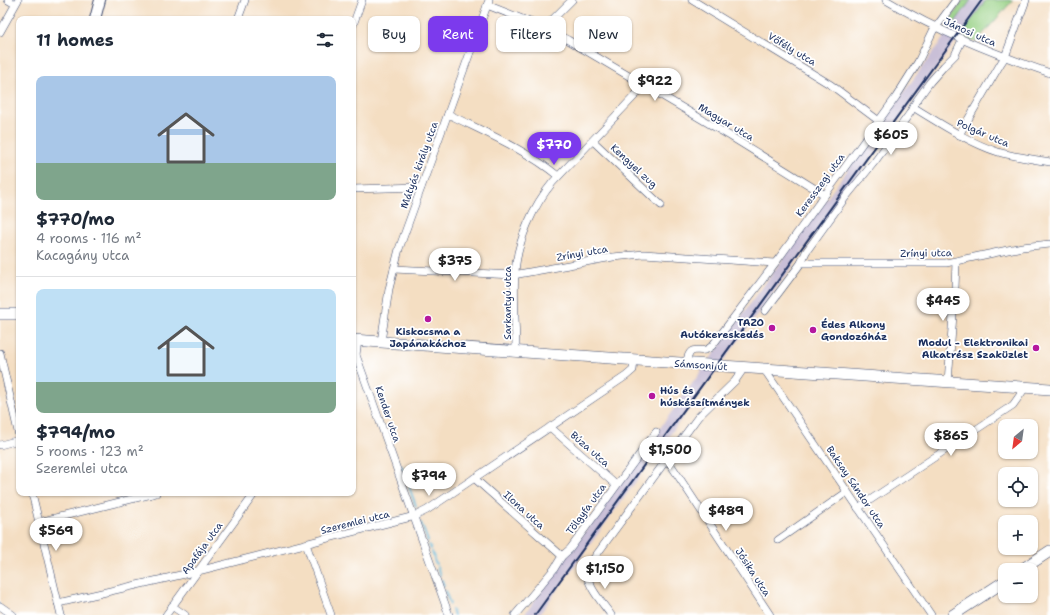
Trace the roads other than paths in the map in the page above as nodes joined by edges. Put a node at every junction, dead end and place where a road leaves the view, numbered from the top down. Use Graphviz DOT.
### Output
graph roads {
  1 [pos="8,0"];
  2 [pos="100,0"];
  3 [pos="245,0"];
  4 [pos="362,0"];
  5 [pos="572,0"];
  6 [pos="692,0"];
  7 [pos="886,0"];
  8 [pos="956,0"];
  9 [pos="1026,0"];
  10 [pos="17,2"];
  11 [pos="488,3"];
  12 [pos="96,16"];
  13 [pos="239,16"];
  14 [pos="517,16"];
  15 [pos="556,16"];
  16 [pos="356,17"];
  17 [pos="935,27"];
  18 [pos="0,32"];
  19 [pos="566,40"];
  20 [pos="962,40"];
  21 [pos="1005,57"];
  22 [pos="1050,73"];
  23 [pos="645,85"];
  24 [pos="914,107"];
  25 [pos="448,114"];
  26 [pos="879,121"];
  27 [pos="959,134"];
  28 [pos="593,141"];
  29 [pos="1050,162"];
  30 [pos="558,176"];
  31 [pos="421,187"];
  32 [pos="356,190"];
  33 [pos="825,195"];
  34 [pos="661,205"];
  35 [pos="1050,244"];
  36 [pos="956,262"];
  37 [pos="774,263"];
  38 [pos="801,263"];
  39 [pos="394,269"];
  40 [pos="515,275"];
  41 [pos="765,311"];
  42 [pos="16,313"];
  43 [pos="0,314"];
  44 [pos="356,340"];
  45 [pos="382,342"];
  46 [pos="516,351"];
  47 [pos="0,353"];
  48 [pos="356,360"];
  49 [pos="634,360"];
  50 [pos="686,364"];
  51 [pos="744,368"];
  52 [pos="764,369"];
  53 [pos="948,382"];
  54 [pos="1024,388"];
  55 [pos="1050,389"];
  56 [pos="16,423"];
  57 [pos="550,427"];
  58 [pos="656,432"];
  59 [pos="16,441"];
  60 [pos="0,445"];
  61 [pos="666,459"];
  62 [pos="474,478"];
  63 [pos="616,485"];
  64 [pos="847,492"];
  65 [pos="33,496"];
  66 [pos="144,496"];
  67 [pos="250,496"];
  68 [pos="858,508"];
  69 [pos="414,516"];
  70 [pos="39,522"];
  71 [pos="778,540"];
  72 [pos="306,544"];
  73 [pos="1050,551"];
  74 [pos="562,556"];
  75 [pos="1032,563"];
  76 [pos="198,571"];
  77 [pos="998,586"];
  78 [pos="58,603"];
  79 [pos="0,606"];
  80 [pos="172,606"];
  81 [pos="13,615"];
  82 [pos="61,615"];
  83 [pos="166,615"];
  84 [pos="186,615"];
  85 [pos="330,615"];
  86 [pos="449,615"];
  87 [pos="515,615"];
  88 [pos="611,615"];
  89 [pos="770,615"];
  90 [pos="931,615"];
  91 [pos="953,615"];
  1 -- 10 [label="street"];
  2 -- 12 [label="street"];
  3 -- 13 [label="street"];
  4 -- 16 [label="street"];
  5 -- 15 [label="street"];
  6 -- 26 [label="street, Vőfély utca"];
  7 -- 17 [label="street, Jánosi utca"];
  8 -- 17 [label="street, Keresszegi utca"];
  9 -- 21 [label="street"];
  10 -- 18 [label="street"];
  11 -- 14 [label="street, Magyar utca"];
  11 -- 25 [label="street, Mátyás király utca"];
  17 -- 20 [label="street, Jánosi utca"];
  17 -- 26 [label="street, Keresszegi utca"];
  19 -- 23 [label="street, Magyar utca"];
  20 -- 21 [label="street, Jánosi utca"];
  20 -- 24 [label="street"];
  21 -- 22 [label="street, Jánosi utca"];
  21 -- 27 [label="street"];
  23 -- 28 [label="street, Sarkantyú utca"];
  23 -- 33 [label="street, Magyar utca"];
  24 -- 27 [label="street, Polgár utca"];
  24 -- 38 [label="street"];
  25 -- 30 [label="street"];
  25 -- 31 [label="street, Mátyás király utca"];
  26 -- 33 [label="street, Keresszegi utca"];
  27 -- 29 [label="street, Polgár utca"];
  28 -- 30 [label="street, Sarkantyú utca"];
  28 -- 34 [label="street, Kengyel zug"];
  30 -- 40 [label="street, Sarkantyú utca"];
  31 -- 32 [label="street"];
  31 -- 39 [label="street, Mátyás király utca"];
  33 -- 37 [label="street, Keresszegi utca"];
  35 -- 36 [label="street, Zrínyi utca"];
  36 -- 38 [label="street, Zrínyi utca"];
  36 -- 53 [label="street"];
  37 -- 40 [label="street, Zrínyi utca"];
  37 -- 50 [label="street, Keresszegi utca"];
  38 -- 41 [label="street"];
  39 -- 40 [label="street, Zrínyi utca"];
  39 -- 45 [label="street, Mátyás király utca"];
  40 -- 46 [label="street, Sarkantyú utca"];
  42 -- 43 [label="main road"];
  44 -- 45 [label="main road, Sámsoni út"];
  45 -- 46 [label="main road, Sámsoni út"];
  46 -- 49 [label="main road, Sámsoni út"];
  47 -- 56 [label="street"];
  48 -- 69 [label="street, Kender utca"];
  49 -- 50 [label="main road, Sámsoni út"];
  49 -- 57 [label="street, Szeremlei utca"];
  50 -- 51 [label="main road, Sámsoni út"];
  51 -- 52 [label="main road, Sámsoni út"];
  51 -- 61 [label="street"];
  52 -- 53 [label="main road, Sámsoni út"];
  52 -- 64 [label="street, Baksay Sándor utca"];
  53 -- 54 [label="main road, Sámsoni út"];
  54 -- 55 [label="main road, Sámsoni út"];
  54 -- 68 [label="street"];
  57 -- 62 [label="street, Szeremlei utca"];
  57 -- 63 [label="street, Búza utca"];
  58 -- 63 [label="street, Tölgyfa utca"];
  59 -- 60 [label="street"];
  61 -- 88 [label="street"];
  61 -- 89 [label="street, Jósika utca"];
  62 -- 69 [label="street, Szeremlei utca"];
  62 -- 74 [label="street, Ilona utca"];
  63 -- 74 [label="street, Tölgyfa utca"];
  64 -- 68 [label="street, Baksay Sándor utca"];
  64 -- 71 [label="street"];
  65 -- 70 [label="street"];
  66 -- 70 [label="street"];
  67 -- 76 [label="street, Apafája utca"];
  68 -- 90 [label="street, Baksay Sándor utca"];
  69 -- 72 [label="street, Szeremlei utca"];
  69 -- 86 [label="street, Kender utca"];
  70 -- 78 [label="street"];
  72 -- 76 [label="street, Szeremlei utca"];
  72 -- 85 [label="street"];
  73 -- 75 [label="main road"];
  74 -- 87 [label="street, Tölgyfa utca"];
  76 -- 78 [label="street, Szeremlei utca"];
  76 -- 80 [label="street, Apafája utca"];
  77 -- 91 [label="main road"];
  78 -- 82 [label="street"];
  79 -- 81 [label="street"];
  80 -- 83 [label="street, Apafája utca"];
  80 -- 84 [label="street"];
}
